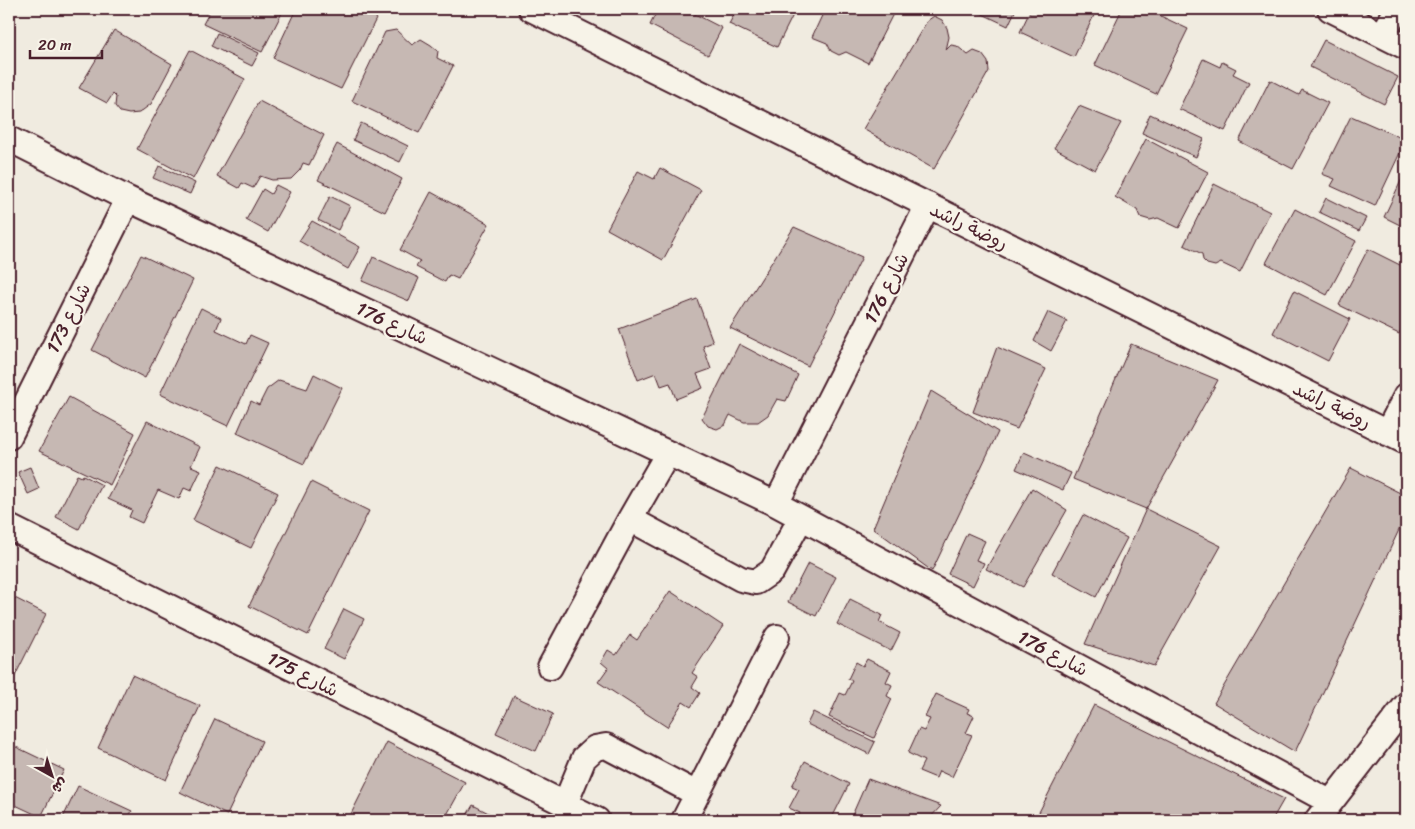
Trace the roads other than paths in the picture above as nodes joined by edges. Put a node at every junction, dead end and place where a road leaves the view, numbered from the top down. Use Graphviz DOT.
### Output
graph roads {
  1 [pos="531,9"];
  2 [pos="1330,9"];
  3 [pos="1397,9"];
  4 [pos="1383,35"];
  5 [pos="1406,47"];
  6 [pos="9,139"];
  7 [pos="128,199"];
  8 [pos="928,205"];
  9 [pos="1406,396"];
  10 [pos="9,437"];
  11 [pos="1397,438"];
  12 [pos="668,453"];
  13 [pos="776,504"];
  14 [pos="801,518"];
  15 [pos="630,519"];
  16 [pos="9,527"];
  17 [pos="777,637"];
  18 [pos="550,667"];
  19 [pos="1406,705"];
  20 [pos="697,794"];
  21 [pos="565,804"];
  22 [pos="1324,811"];
  23 [pos="596,820"];
  24 [pos="684,820"];
  1 -- 8 [label="street, روضة راشد"];
  2 -- 4 [label="street"];
  3 -- 4 [label="street"];
  4 -- 5 [label="street"];
  6 -- 7 [label="street, شارع 176"];
  7 -- 10 [label="street, شارع 173"];
  7 -- 12 [label="street, شارع 176"];
  8 -- 11 [label="street, روضة راشد"];
  8 -- 13 [label="street, شارع 176"];
  9 -- 11 [label="street"];
  12 -- 13 [label="street, شارع 176"];
  12 -- 15 [label="street"];
  13 -- 14 [label="street, شارع 176"];
  14 -- 15 [label="street"];
  14 -- 22 [label="street, شارع 176"];
  15 -- 18 [label="street"];
  16 -- 21 [label="street, شارع 175"];
  17 -- 20 [label="street"];
  19 -- 22 [label="street"];
  20 -- 21 [label="street"];
  20 -- 24 [label="street"];
  21 -- 23 [label="street, شارع 175"];
}
